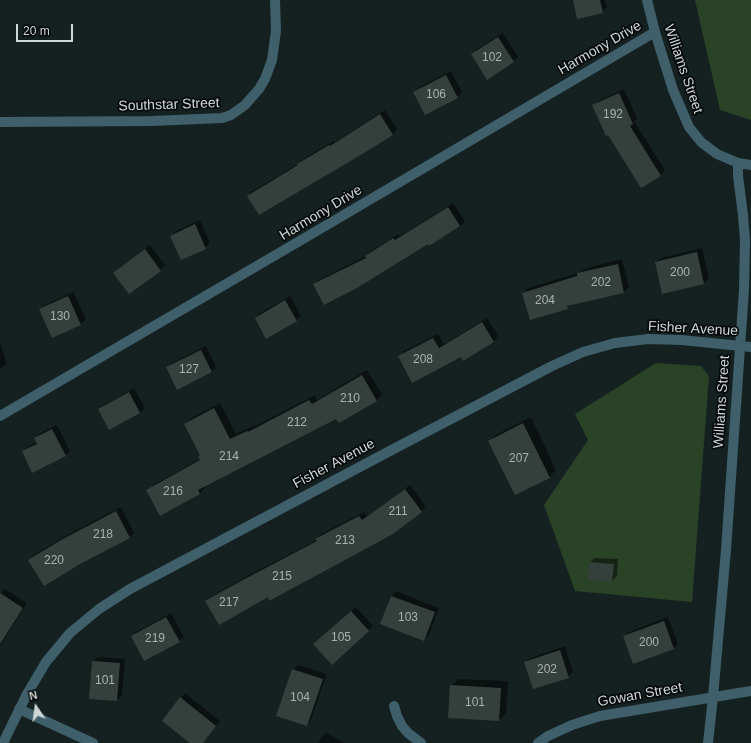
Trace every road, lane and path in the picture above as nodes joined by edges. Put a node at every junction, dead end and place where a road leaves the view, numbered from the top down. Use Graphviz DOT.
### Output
graph roads {
  1 [pos="275,0"];
  2 [pos="647,0"];
  3 [pos="654,32"];
  4 [pos="0,122"];
  5 [pos="738,163"];
  6 [pos="751,165"];
  7 [pos="740,346"];
  8 [pos="751,347"];
  9 [pos="0,416"];
  10 [pos="751,691"];
  11 [pos="713,697"];
  12 [pos="394,706"];
  13 [pos="19,709"];
  14 [pos="3,743"];
  15 [pos="93,743"];
  16 [pos="420,743"];
  17 [pos="538,743"];
  18 [pos="708,743"];
  1 -- 4 [label="street, Southstar Street"];
  2 -- 3 [label="street, Williams Street"];
  3 -- 5 [label="street, Williams Street"];
  3 -- 9 [label="street, Harmony Drive"];
  5 -- 6 [label="street"];
  5 -- 7 [label="street, Williams Street"];
  7 -- 8 [label="street, Fisher Avenue"];
  7 -- 11 [label="street, Williams Street"];
  7 -- 13 [label="street, Fisher Avenue"];
  10 -- 11 [label="street, Gowan Street"];
  11 -- 17 [label="street, Gowan Street"];
  11 -- 18 [label="street, Williams Street"];
  12 -- 16 [label="street"];
  13 -- 14 [label="street, Fisher Avenue"];
  13 -- 15 [label="street"];
}
